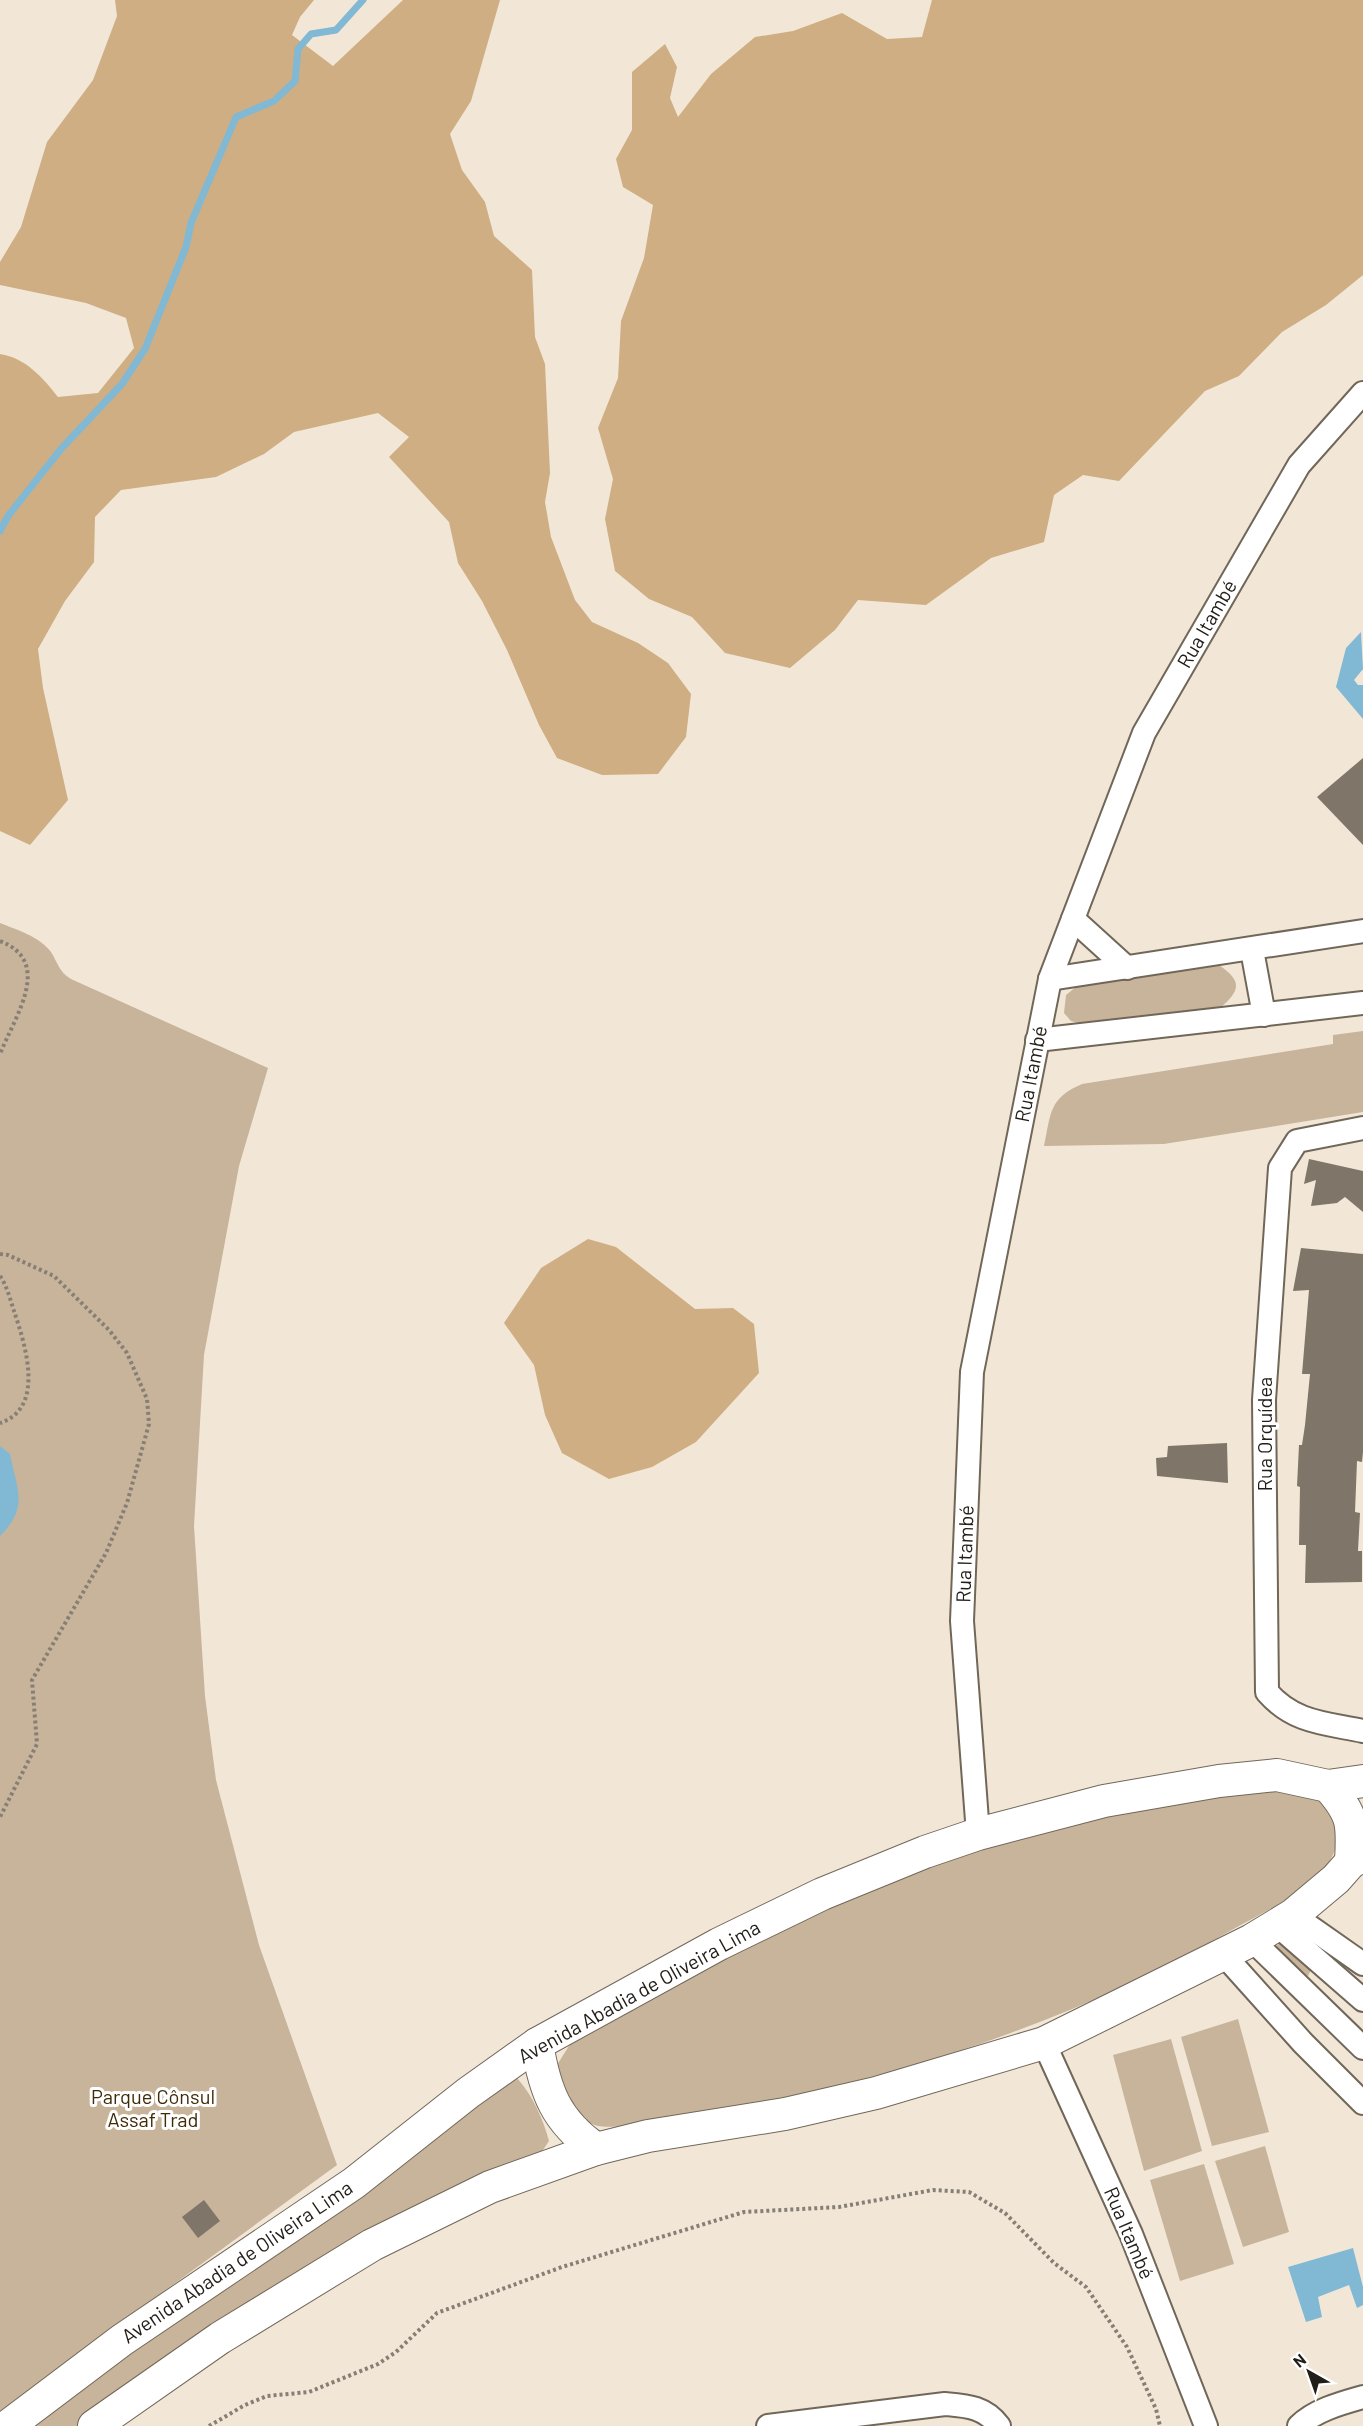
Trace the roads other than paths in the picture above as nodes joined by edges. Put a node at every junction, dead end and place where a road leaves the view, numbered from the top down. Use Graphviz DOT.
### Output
graph roads {
  1 [pos="1363,393"];
  2 [pos="1073,919"];
  3 [pos="1363,931"];
  4 [pos="1252,950"];
  5 [pos="1126,968"];
  6 [pos="1050,980"];
  7 [pos="1363,1003"];
  8 [pos="1264,1014"];
  9 [pos="1037,1040"];
  10 [pos="1363,1128"];
  11 [pos="1363,1731"];
  12 [pos="1363,1781"];
  13 [pos="1329,1786"];
  14 [pos="978,1834"];
  15 [pos="1357,1859"];
  16 [pos="1274,1927"];
  17 [pos="1224,1955"];
  18 [pos="1363,1964"];
  19 [pos="1328,1967"];
  20 [pos="1304,1991"];
  21 [pos="1363,2000"];
  22 [pos="1281,2019"];
  23 [pos="1044,2043"];
  24 [pos="537,2044"];
  25 [pos="1363,2048"];
  26 [pos="1363,2103"];
  27 [pos="596,2149"];
  28 [pos="1363,2397"];
  29 [pos="994,2420"];
  30 [pos="8,2426"];
  31 [pos="94,2426"];
  32 [pos="768,2426"];
  33 [pos="1206,2426"];
  34 [pos="1299,2426"];
  1 -- 2 [label="street, Rua Itambé"];
  2 -- 5 [label="street"];
  2 -- 6 [label="street, Rua Itambé"];
  3 -- 4 [label="street"];
  4 -- 5 [label="street"];
  4 -- 8 [label="street"];
  5 -- 6 [label="street"];
  6 -- 9 [label="street, Rua Itambé"];
  7 -- 8 [label="street"];
  8 -- 9 [label="street"];
  9 -- 14 [label="street, Rua Itambé"];
  10 -- 11 [label="street, Rua Orquídea"];
  12 -- 13 [label="street, Avenida Abadia de Oliveira Lima"];
  13 -- 14 [label="street, Avenida Abadia de Oliveira Lima"];
  13 -- 15 [label="street"];
  14 -- 24 [label="street, Avenida Abadia de Oliveira Lima"];
  15 -- 16 [label="street"];
  16 -- 17 [label="street"];
  16 -- 18 [label="street"];
  16 -- 19 [label="street"];
  16 -- 20 [label="street"];
  17 -- 22 [label="street"];
  17 -- 23 [label="street"];
  19 -- 20 [label="street"];
  19 -- 21 [label="street"];
  20 -- 22 [label="street"];
  20 -- 25 [label="street"];
  22 -- 26 [label="street"];
  23 -- 27 [label="street"];
  23 -- 33 [label="street, Rua Itambé"];
  24 -- 27 [label="street"];
  24 -- 30 [label="street, Avenida Abadia de Oliveira Lima"];
  27 -- 31 [label="street"];
  28 -- 34 [label="street"];
  29 -- 32 [label="street"];
}
